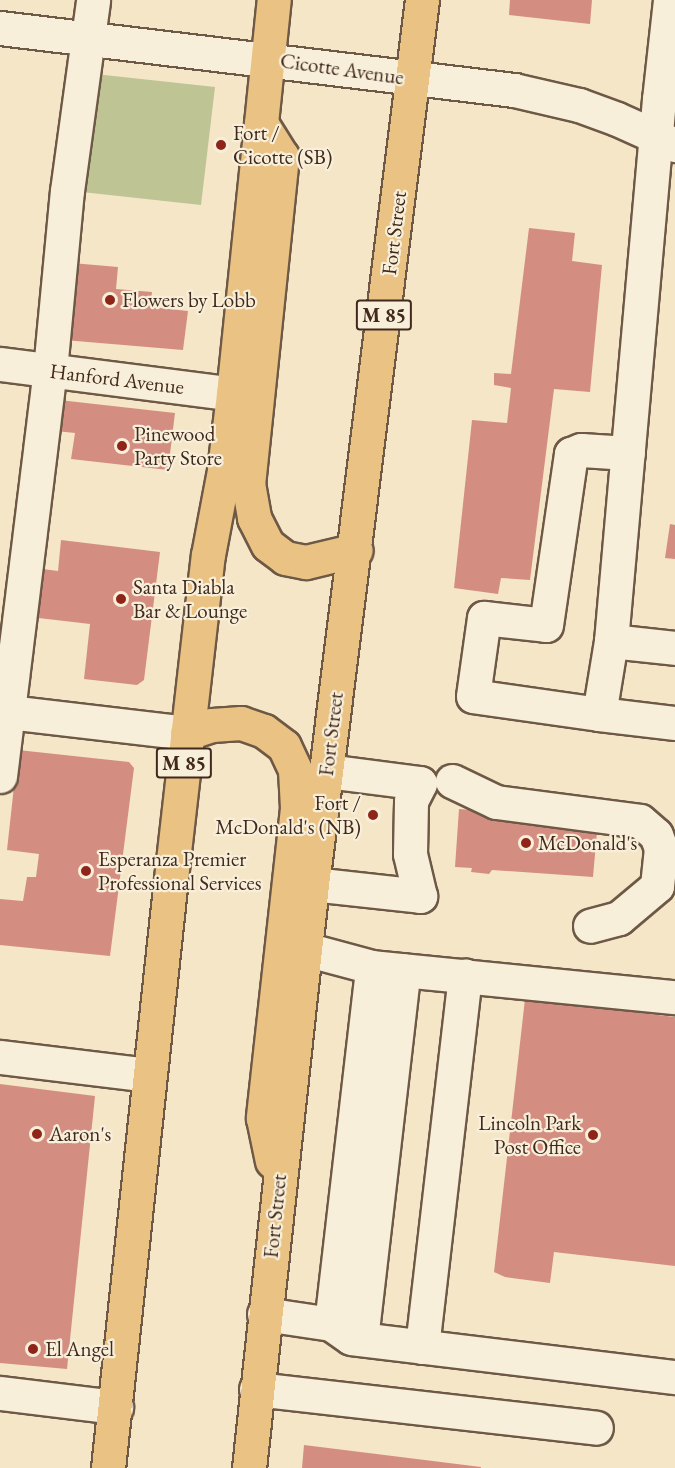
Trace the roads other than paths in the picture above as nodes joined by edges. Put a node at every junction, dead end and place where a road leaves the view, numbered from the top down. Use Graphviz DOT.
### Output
graph roads {
  1 [pos="93,0"];
  2 [pos="274,0"];
  3 [pos="422,0"];
  4 [pos="670,0"];
  5 [pos="0,28"];
  6 [pos="88,39"];
  7 [pos="267,59"];
  8 [pos="413,79"];
  9 [pos="261,123"];
  10 [pos="666,141"];
  11 [pos="0,364"];
  12 [pos="50,370"];
  13 [pos="233,393"];
  14 [pos="628,453"];
  15 [pos="356,550"];
  16 [pos="611,640"];
  17 [pos="675,648"];
  18 [pos="4,711"];
  19 [pos="599,714"];
  20 [pos="675,723"];
  21 [pos="187,733"];
  22 [pos="326,771"];
  23 [pos="0,776"];
  24 [pos="436,782"];
  25 [pos="312,884"];
  26 [pos="590,926"];
  27 [pos="305,949"];
  28 [pos="388,968"];
  29 [pos="465,975"];
  30 [pos="675,997"];
  31 [pos="0,1057"];
  32 [pos="148,1075"];
  33 [pos="278,1186"];
  34 [pos="264,1314"];
  35 [pos="331,1324"];
  36 [pos="361,1339"];
  37 [pos="422,1347"];
  38 [pos="675,1377"];
  39 [pos="256,1389"];
  40 [pos="0,1393"];
  41 [pos="114,1418"];
  42 [pos="596,1428"];
  43 [pos="108,1468"];
  44 [pos="122,1468"];
  45 [pos="249,1468"];
  1 -- 6 [label="street"];
  2 -- 7 [label="main road, M 85"];
  3 -- 8 [label="main road, Fort Street / M 85"];
  4 -- 10 [label="street"];
  5 -- 6 [label="street, Cicotte Avenue"];
  6 -- 7 [label="street, Cicotte Avenue"];
  6 -- 12 [label="street"];
  7 -- 8 [label="street, Cicotte Avenue"];
  7 -- 9 [label="main road, M 85"];
  8 -- 10 [label="street, Cicotte Avenue"];
  8 -- 15 [label="main road, Fort Street / M 85"];
  9 -- 13 [label="main road, M 85"];
  9 -- 15 [label="main road"];
  10 -- 14 [label="street"];
  11 -- 12 [label="street, Hanford Avenue"];
  12 -- 13 [label="street, Hanford Avenue"];
  12 -- 18 [label="street"];
  13 -- 21 [label="main road, M 85"];
  14 -- 16 [label="street"];
  14 -- 19 [label="street"];
  15 -- 22 [label="main road, Fort Street / M 85"];
  16 -- 17 [label="street"];
  16 -- 19 [label="street"];
  18 -- 21 [label="street"];
  18 -- 23 [label="street"];
  19 -- 20 [label="street"];
  21 -- 32 [label="main road, M 85"];
  21 -- 33 [label="main road"];
  22 -- 24 [label="street"];
  22 -- 25 [label="main road, Fort Street / M 85"];
  24 -- 25 [label="street"];
  24 -- 26 [label="street"];
  25 -- 27 [label="main road, Fort Street / M 85"];
  27 -- 28 [label="street"];
  27 -- 33 [label="main road, Fort Street / M 85"];
  28 -- 29 [label="street"];
  28 -- 35 [label="street"];
  28 -- 36 [label="street"];
  29 -- 30 [label="street"];
  29 -- 37 [label="street"];
  31 -- 32 [label="street"];
  32 -- 41 [label="main road, M 85"];
  33 -- 34 [label="main road, Fort Street / M 85"];
  34 -- 35 [label="street"];
  34 -- 39 [label="main road, Fort Street / M 85"];
  35 -- 36 [label="street"];
  36 -- 37 [label="street"];
  37 -- 38 [label="street"];
  39 -- 42 [label="street"];
  39 -- 45 [label="main road, Fort Street / M 85"];
  40 -- 41 [label="street"];
  41 -- 43 [label="main road, M 85"];
  41 -- 44 [label="main road"];
}
